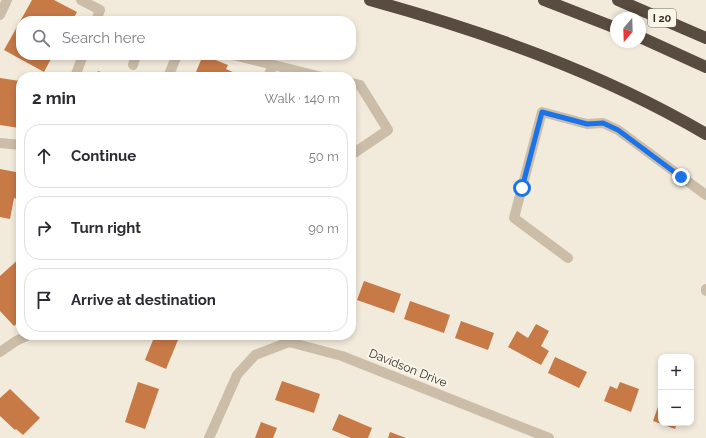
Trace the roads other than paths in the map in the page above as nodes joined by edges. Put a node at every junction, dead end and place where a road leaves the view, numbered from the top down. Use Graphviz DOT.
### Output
graph roads {
  1 [pos="7,0"];
  2 [pos="81,0"];
  3 [pos="370,0"];
  4 [pos="544,0"];
  5 [pos="618,0"];
  6 [pos="0,15"];
  7 [pos="98,16"];
  8 [pos="610,26"];
  9 [pos="706,38"];
  10 [pos="646,41"];
  11 [pos="81,60"];
  12 [pos="175,60"];
  13 [pos="252,60"];
  14 [pos="272,65"];
  15 [pos="706,67"];
  16 [pos="77,72"];
  17 [pos="170,72"];
  18 [pos="270,72"];
  19 [pos="301,72"];
  20 [pos="356,84"];
  21 [pos="706,134"];
  22 [pos="0,143"];
  23 [pos="16,145"];
  24 [pos="356,152"];
  25 [pos="706,195"];
  26 [pos="568,258"];
  27 [pos="18,340"];
  28 [pos="0,352"];
  29 [pos="209,438"];
  30 [pos="550,438"];
  1 -- 6 [label="street"];
  2 -- 7 [label="street"];
  3 -- 21 [label="highway"];
  4 -- 8 [label="highway"];
  5 -- 9 [label="highway, I 20"];
  10 -- 15 [label="highway, I 20"];
  11 -- 16 [label="street"];
  12 -- 17 [label="street"];
  13 -- 14 [label="street"];
  14 -- 18 [label="street"];
  14 -- 19 [label="street"];
  20 -- 24 [label="street"];
  22 -- 23 [label="street"];
  25 -- 26 [label="street"];
  27 -- 28 [label="street"];
  29 -- 30 [label="street, Davidson Drive"];
}
